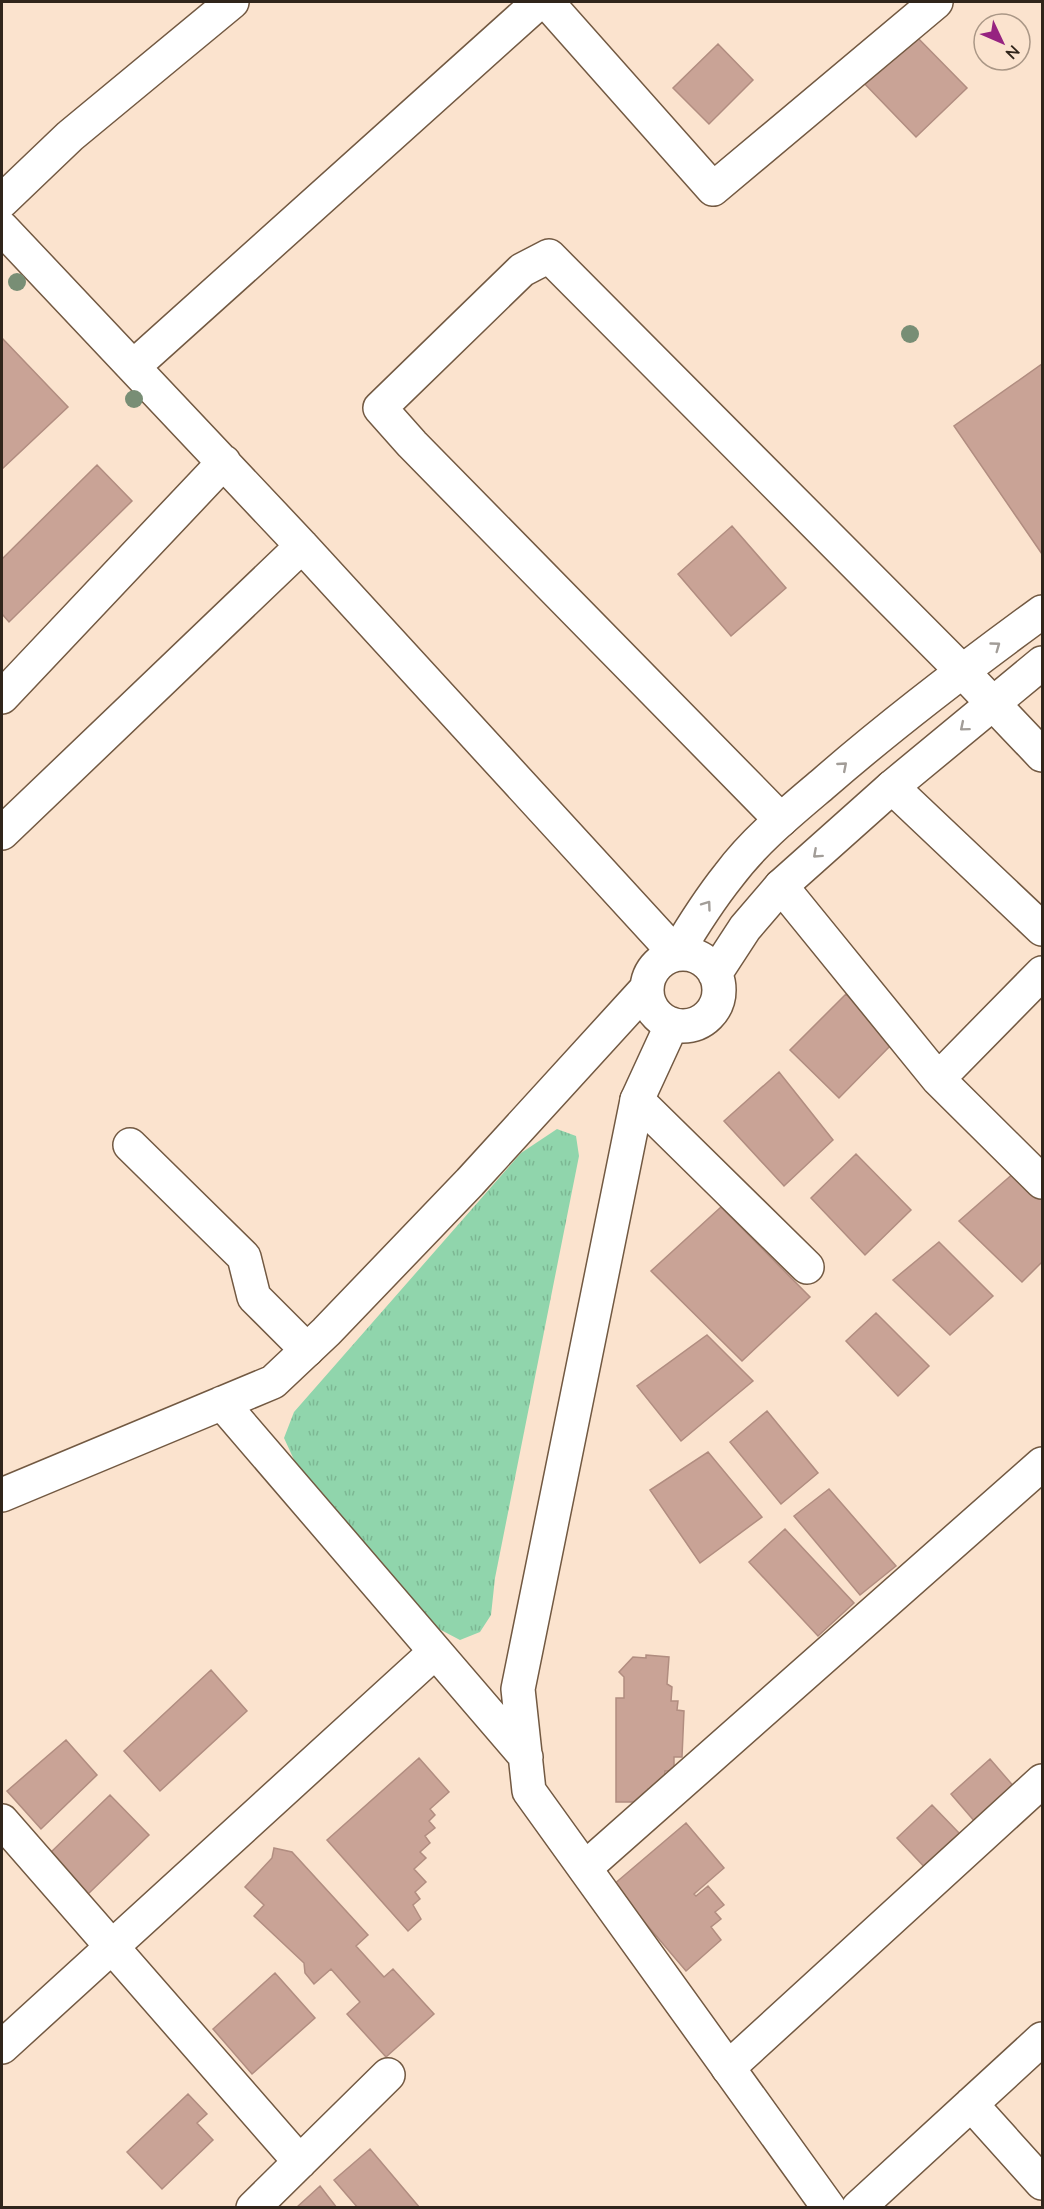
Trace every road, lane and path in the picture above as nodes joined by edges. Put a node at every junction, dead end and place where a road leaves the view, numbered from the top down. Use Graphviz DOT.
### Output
graph roads {
  1 [pos="232,2"];
  2 [pos="539,2"];
  3 [pos="547,2"];
  4 [pos="936,2"];
  5 [pos="2,201"];
  6 [pos="2,228"];
  7 [pos="133,367"];
  8 [pos="224,462"];
  9 [pos="302,546"];
  10 [pos="1042,612"];
  11 [pos="1042,663"];
  12 [pos="962,671"];
  13 [pos="2,697"];
  14 [pos="993,703"];
  15 [pos="1042,755"];
  16 [pos="892,787"];
  17 [pos="781,820"];
  18 [pos="2,833"];
  19 [pos="781,886"];
  20 [pos="1042,929"];
  21 [pos="676,954"];
  22 [pos="1042,972"];
  23 [pos="715,974"];
  24 [pos="647,988"];
  25 [pos="672,1024"];
  26 [pos="938,1079"];
  27 [pos="637,1100"];
  28 [pos="130,1145"];
  29 [pos="1042,1182"];
  30 [pos="807,1266"];
  31 [pos="307,1350"];
  32 [pos="222,1403"];
  33 [pos="1042,1464"];
  34 [pos="2,1495"];
  35 [pos="435,1652"];
  36 [pos="526,1757"];
  37 [pos="1042,1780"];
  38 [pos="2,1821"];
  39 [pos="585,1868"];
  40 [pos="111,1946"];
  41 [pos="1042,2039"];
  42 [pos="2,2047"];
  43 [pos="729,2068"];
  44 [pos="388,2075"];
  45 [pos="971,2104"];
  46 [pos="300,2162"];
  47 [pos="1042,2182"];
  48 [pos="253,2208"];
  49 [pos="829,2208"];
  50 [pos="858,2208"];
  1 -- 5 [label="street"];
  2 -- 7 [label="street"];
  3 -- 4 [label="street"];
  6 -- 7 [label="street"];
  7 -- 8 [label="street"];
  8 -- 9 [label="street"];
  8 -- 13 [label="street"];
  9 -- 18 [label="street"];
  9 -- 21 [label="street"];
  12 -- 10 [label="street, one-way"];
  11 -- 14 [label="street"];
  12 -- 14 [label="street"];
  17 -- 12 [label="street, one-way"];
  12 -- 17 [label="street"];
  14 -- 15 [label="street"];
  14 -- 16 [label="street, one-way"];
  16 -- 19 [label="street, one-way"];
  16 -- 20 [label="street"];
  21 -- 17 [label="street, one-way"];
  19 -- 23 [label="street"];
  19 -- 26 [label="street"];
  21 -- 23 [label="street"];
  21 -- 24 [label="street"];
  22 -- 26 [label="street"];
  23 -- 25 [label="street"];
  24 -- 25 [label="street"];
  24 -- 31 [label="street"];
  25 -- 27 [label="street"];
  26 -- 29 [label="street"];
  27 -- 30 [label="street"];
  27 -- 36 [label="street"];
  28 -- 31 [label="street"];
  31 -- 32 [label="street"];
  32 -- 34 [label="street"];
  32 -- 35 [label="street"];
  33 -- 39 [label="street"];
  35 -- 36 [label="street"];
  35 -- 40 [label="street"];
  36 -- 39 [label="street"];
  37 -- 43 [label="street"];
  38 -- 40 [label="street"];
  39 -- 43 [label="street"];
  40 -- 42 [label="street"];
  40 -- 46 [label="street"];
  41 -- 45 [label="street"];
  43 -- 49 [label="street"];
  44 -- 46 [label="street"];
  45 -- 47 [label="street"];
  45 -- 50 [label="street"];
  46 -- 48 [label="street"];
}
